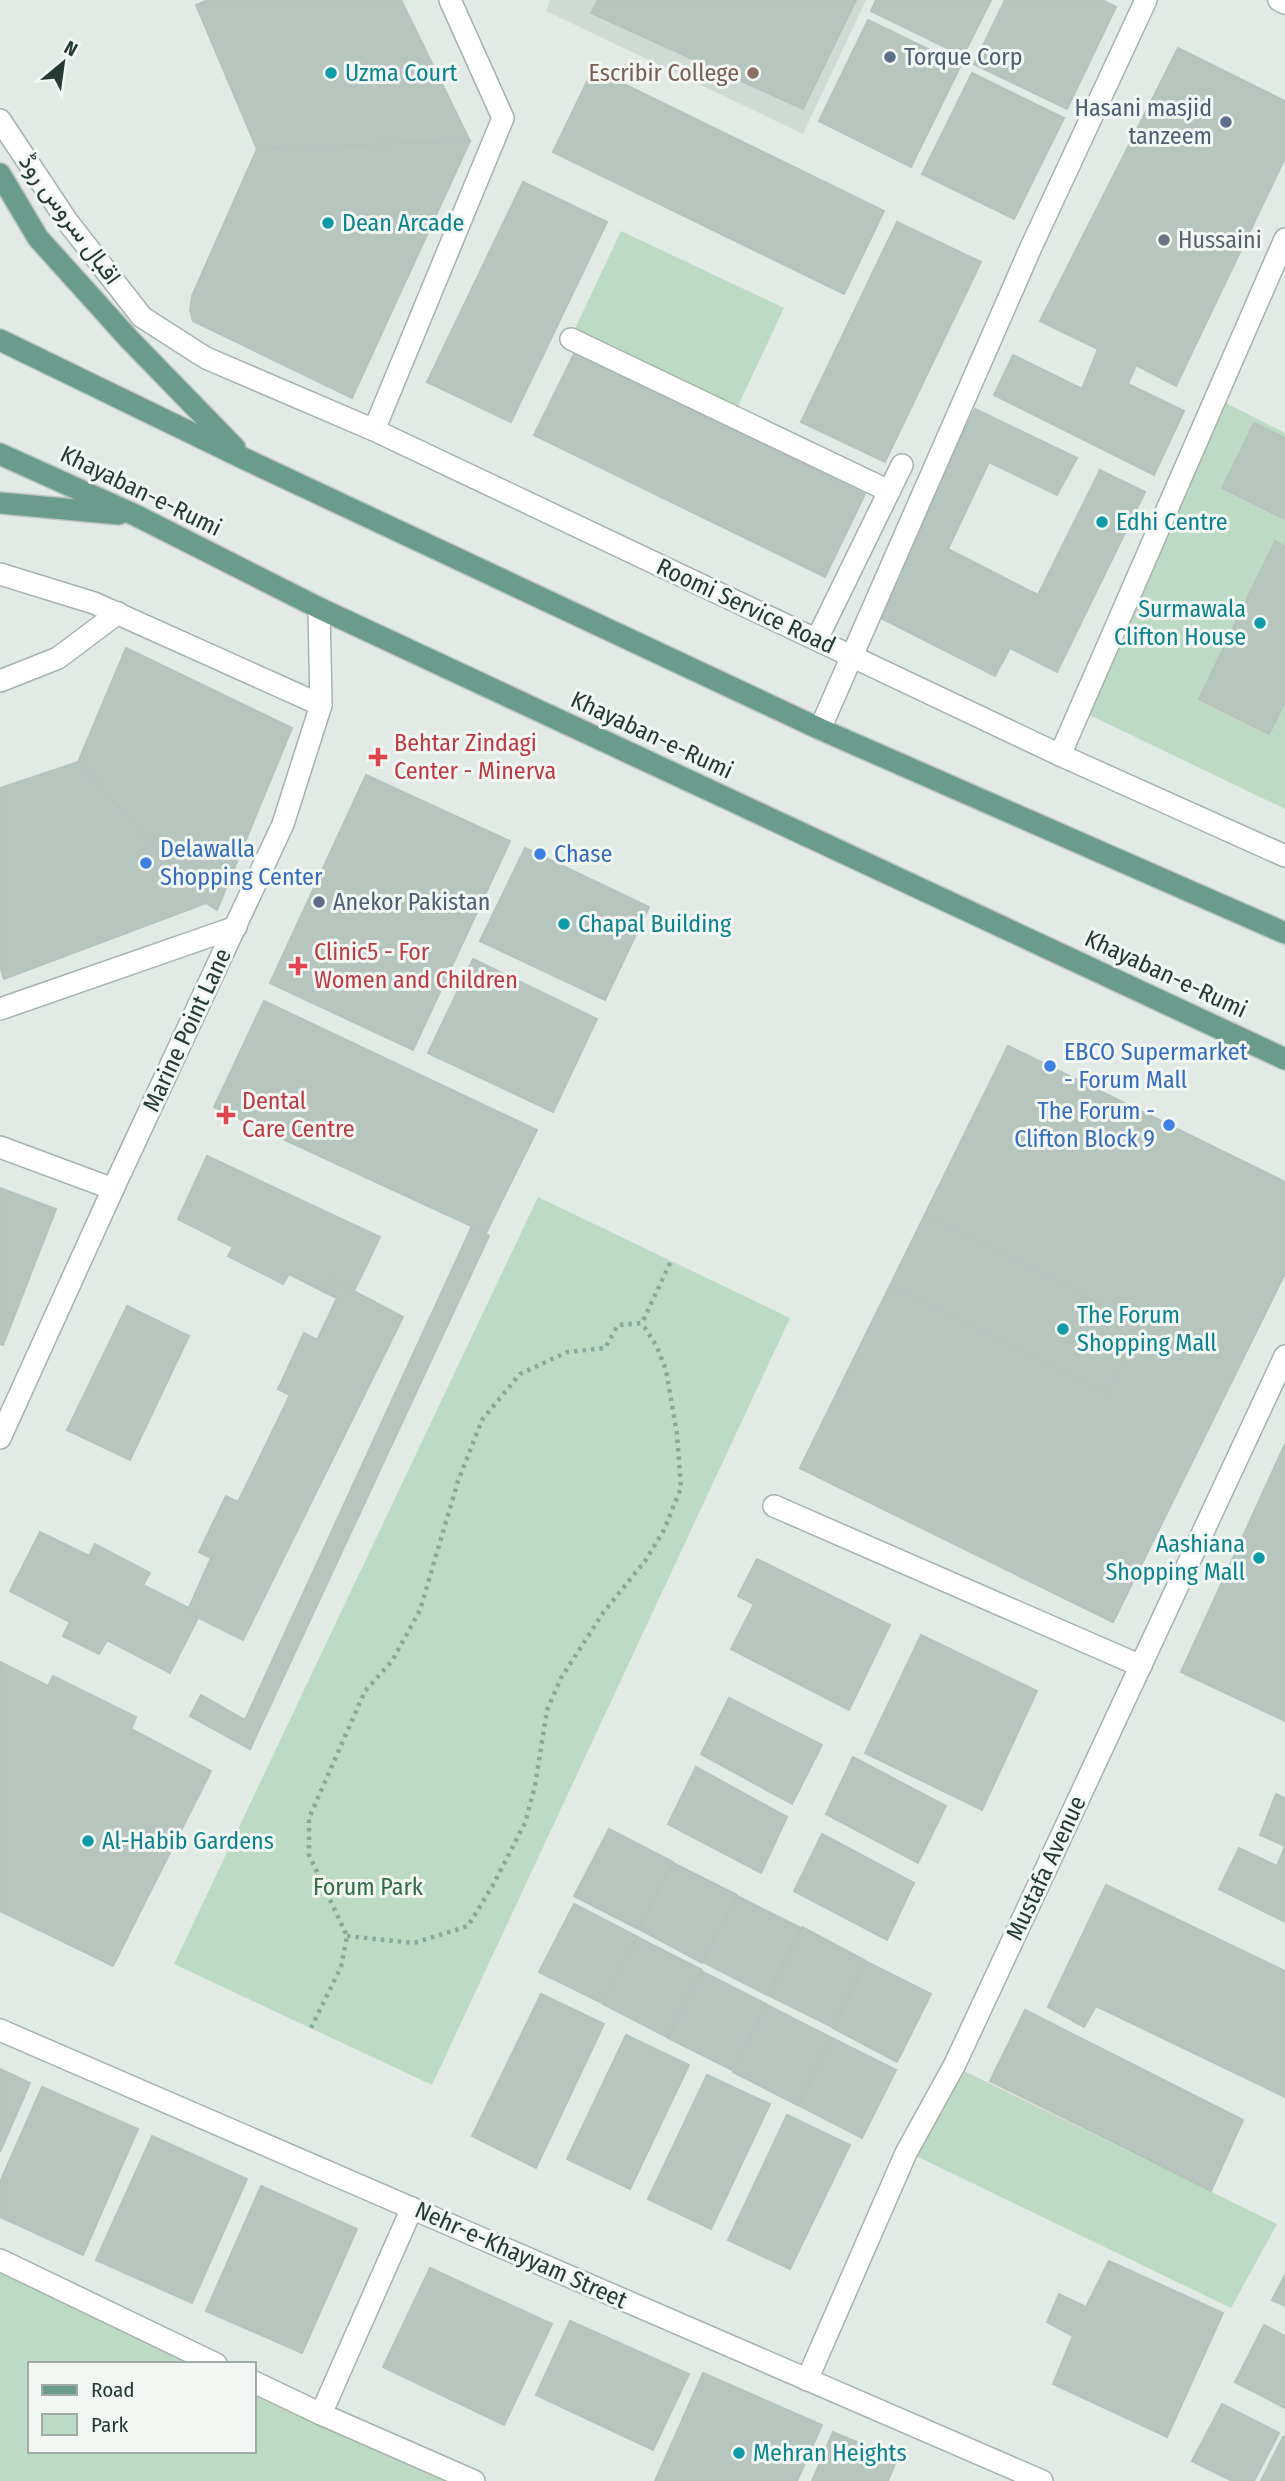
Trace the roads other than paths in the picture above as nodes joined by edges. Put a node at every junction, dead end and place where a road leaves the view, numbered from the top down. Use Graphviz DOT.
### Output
graph roads {
  1 [pos="450,0"];
  2 [pos="1146,0"];
  3 [pos="1279,0"];
  4 [pos="1285,3"];
  5 [pos="0,120"];
  6 [pos="0,174"];
  7 [pos="1285,239"];
  8 [pos="142,317"];
  9 [pos="129,339"];
  10 [pos="570,339"];
  11 [pos="0,340"];
  12 [pos="206,358"];
  13 [pos="374,430"];
  14 [pos="0,454"];
  15 [pos="247,460"];
  16 [pos="902,465"];
  17 [pos="889,491"];
  18 [pos="0,503"];
  19 [pos="135,515"];
  20 [pos="0,574"];
  21 [pos="318,608"];
  22 [pos="118,614"];
  23 [pos="817,639"];
  24 [pos="850,655"];
  25 [pos="0,680"];
  26 [pos="321,705"];
  27 [pos="820,729"];
  28 [pos="1060,755"];
  29 [pos="1285,856"];
  30 [pos="236,927"];
  31 [pos="1285,933"];
  32 [pos="0,1009"];
  33 [pos="1254,1044"];
  34 [pos="1285,1059"];
  35 [pos="1285,1069"];
  36 [pos="0,1147"];
  37 [pos="113,1189"];
  38 [pos="1285,1356"];
  39 [pos="0,1438"];
  40 [pos="774,1506"];
  41 [pos="1140,1666"];
  42 [pos="0,2030"];
  43 [pos="412,2208"];
  44 [pos="0,2260"];
  45 [pos="212,2362"];
  46 [pos="807,2380"];
  47 [pos="256,2383"];
  48 [pos="321,2414"];
  49 [pos="474,2481"];
  50 [pos="1042,2481"];
  1 -- 13 [label="street"];
  2 -- 24 [label="street"];
  3 -- 4 [label="street"];
  5 -- 8 [label="street, اقبال سروس روڈ"];
  6 -- 9 [label="main road"];
  7 -- 28 [label="street"];
  8 -- 9 [label="street"];
  8 -- 12 [label="street, اقبال سروس روڈ"];
  9 -- 15 [label="main road"];
  10 -- 17 [label="street"];
  11 -- 15 [label="main road"];
  12 -- 13 [label="street, Roomi Service Road"];
  13 -- 23 [label="street, Roomi Service Road"];
  14 -- 19 [label="main road, Khayaban-e-Rumi"];
  15 -- 27 [label="main road"];
  16 -- 17 [label="street"];
  17 -- 23 [label="street"];
  18 -- 19 [label="main road"];
  19 -- 21 [label="main road, Khayaban-e-Rumi"];
  20 -- 22 [label="street"];
  21 -- 26 [label="street, Marine Point Lane"];
  21 -- 33 [label="main road, Khayaban-e-Rumi"];
  22 -- 25 [label="street"];
  22 -- 26 [label="street"];
  23 -- 24 [label="street, Roomi Service Road"];
  24 -- 27 [label="street"];
  24 -- 28 [label="street, Roomi Service Road"];
  26 -- 30 [label="street, Marine Point Lane"];
  27 -- 31 [label="main road"];
  28 -- 29 [label="street, Roomi Service Road"];
  30 -- 32 [label="street"];
  30 -- 37 [label="street, Marine Point Lane"];
  33 -- 34 [label="main road, Khayaban-e-Rumi"];
  33 -- 35 [label="main road"];
  36 -- 37 [label="street"];
  37 -- 39 [label="street, Marine Point Lane"];
  38 -- 41 [label="street, Mustafa Avenue"];
  40 -- 41 [label="street"];
  41 -- 46 [label="street, Mustafa Avenue"];
  42 -- 43 [label="street, Nehr-e-Khayyam Street"];
  43 -- 46 [label="street, Nehr-e-Khayyam Street"];
  43 -- 48 [label="street"];
  44 -- 45 [label="street"];
  46 -- 50 [label="street, Nehr-e-Khayyam Street"];
  47 -- 48 [label="street"];
  48 -- 49 [label="street"];
}
